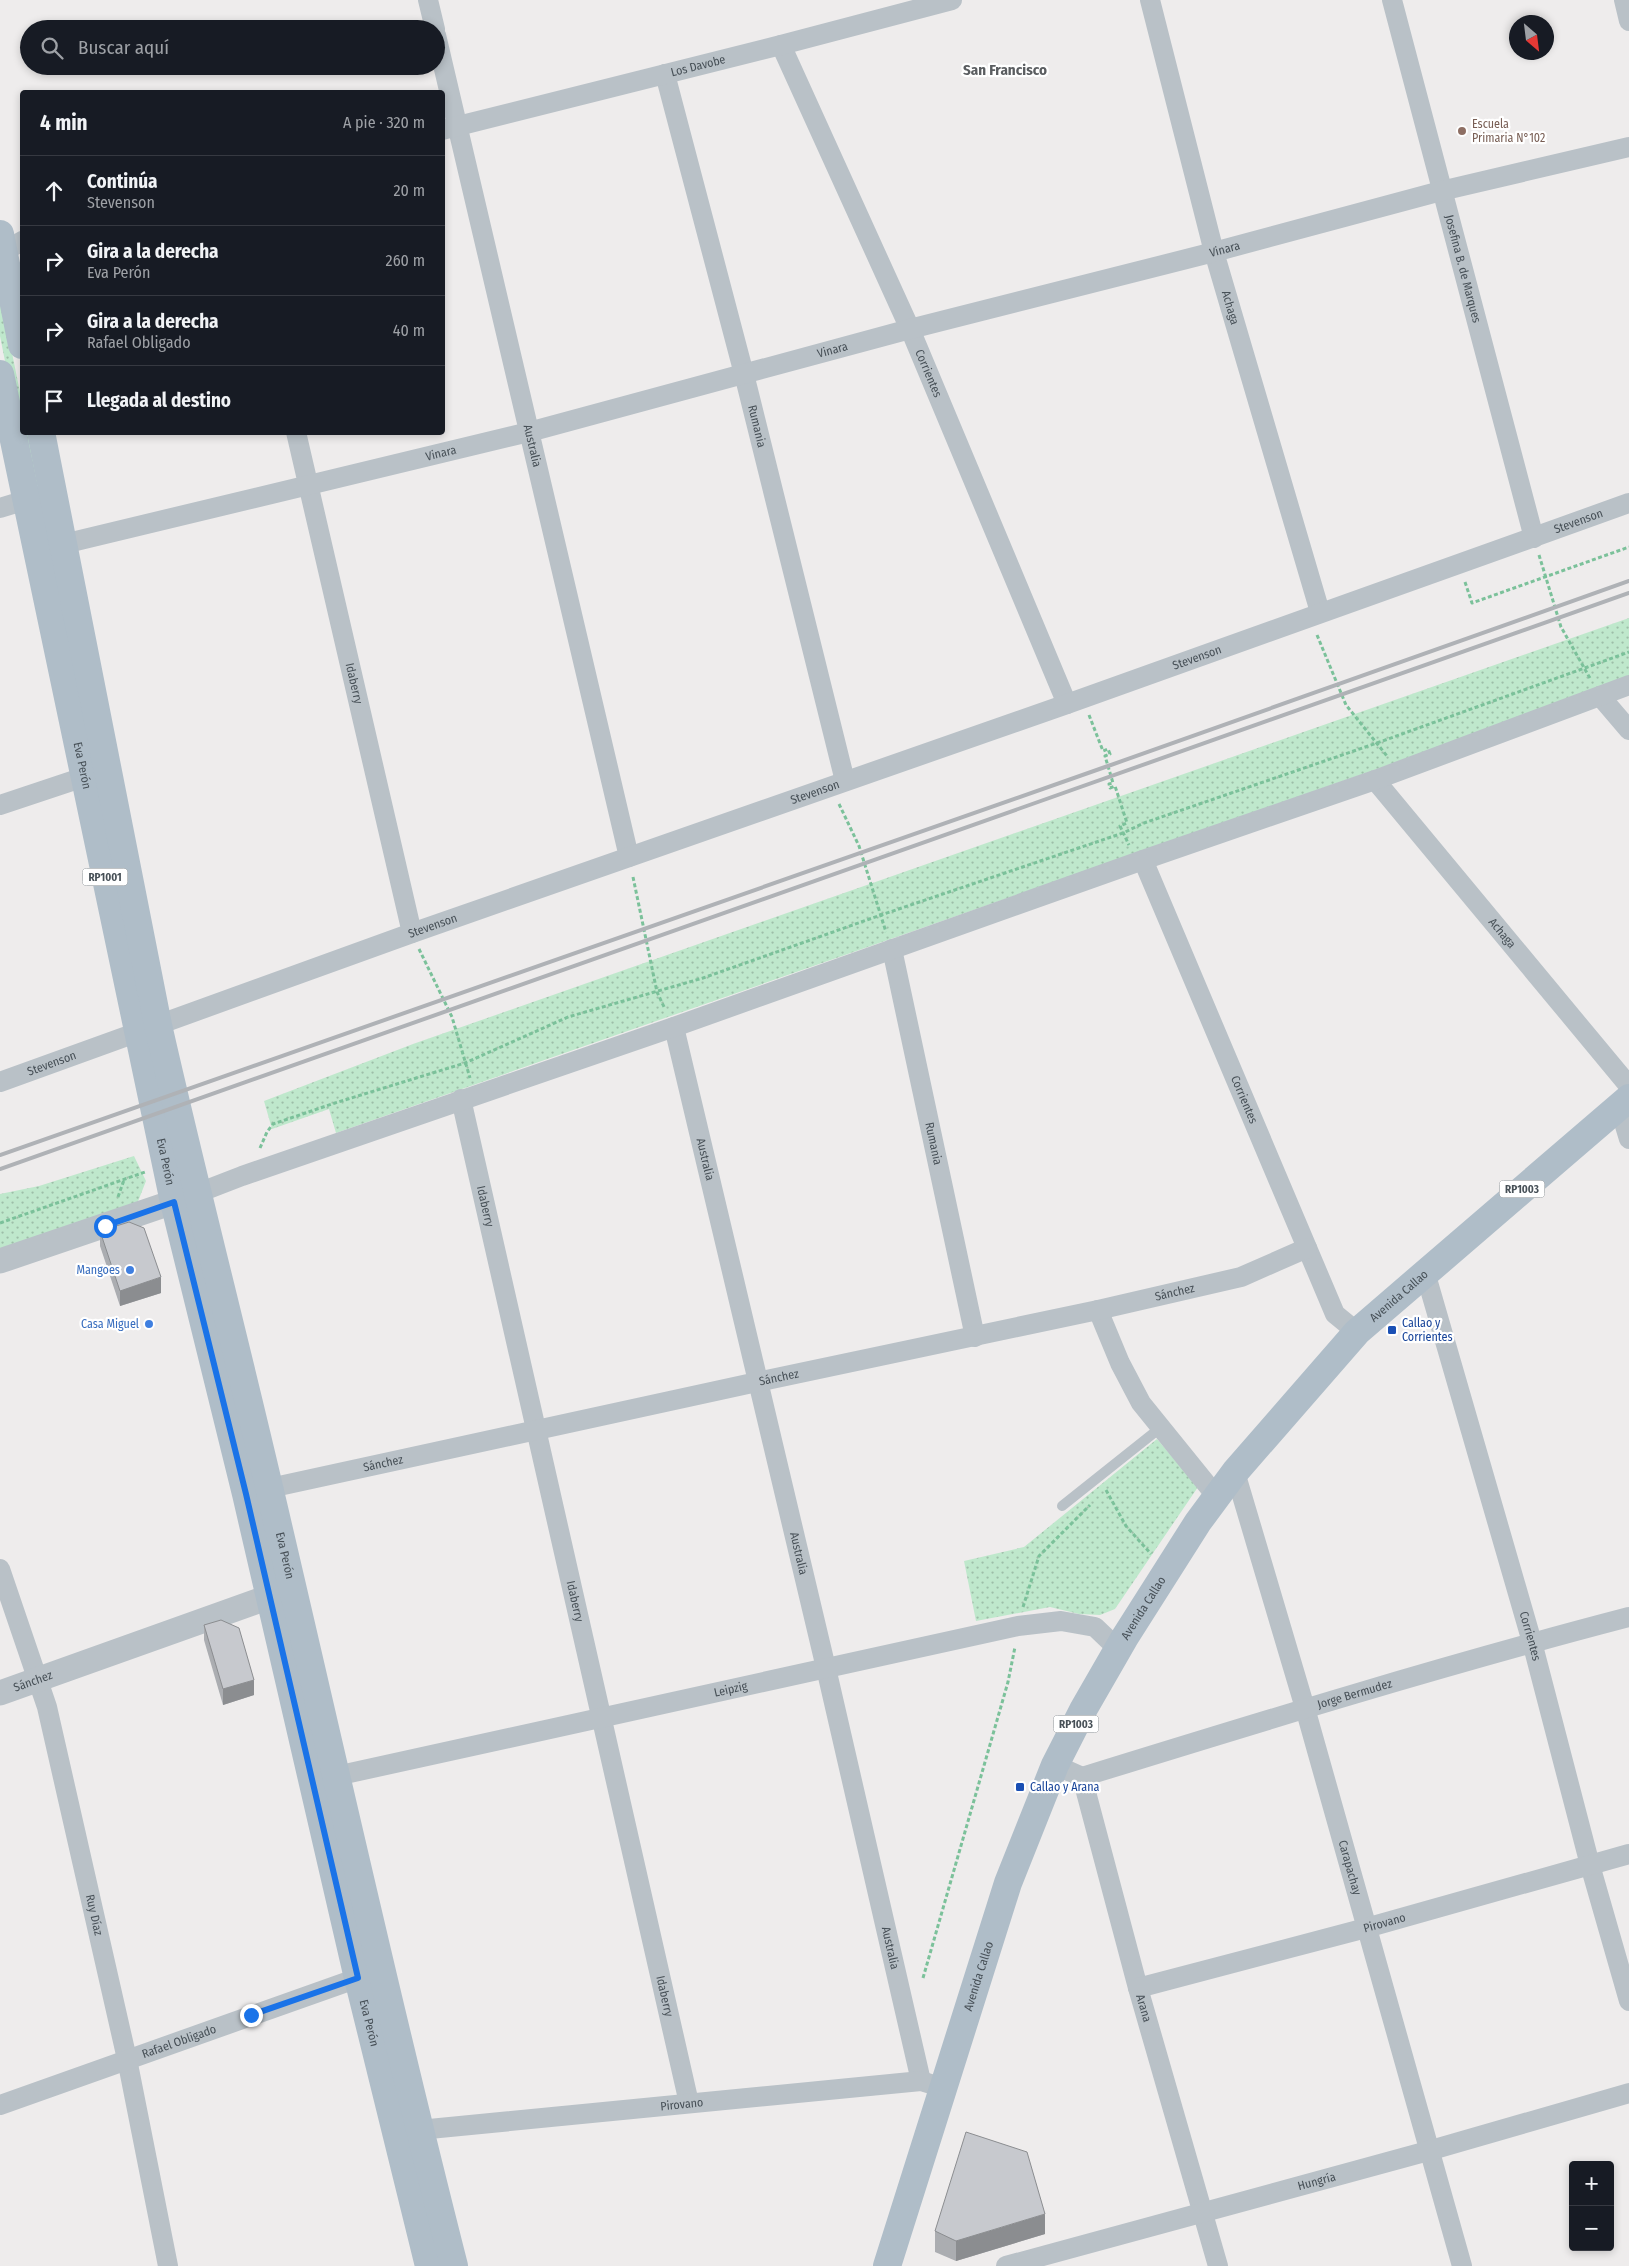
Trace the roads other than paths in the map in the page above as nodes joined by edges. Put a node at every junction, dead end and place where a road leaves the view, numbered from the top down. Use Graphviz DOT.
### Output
graph roads {
  1 [pos="428,0"];
  2 [pos="1150,0"];
  3 [pos="1392,0"];
  4 [pos="1624,0"];
  5 [pos="942,1"];
  6 [pos="433,20"];
  7 [pos="1629,21"];
  8 [pos="781,45"];
  9 [pos="665,74"];
  10 [pos="442,75"];
  11 [pos="444,90"];
  12 [pos="445,95"];
  13 [pos="450,128"];
  14 [pos="1629,146"];
  15 [pos="1441,191"];
  16 [pos="6,245"];
  17 [pos="1214,252"];
  18 [pos="910,328"];
  19 [pos="20,332"];
  20 [pos="0,374"];
  21 [pos="744,374"];
  22 [pos="529,432"];
  23 [pos="41,435"];
  24 [pos="297,435"];
  25 [pos="309,486"];
  26 [pos="53,492"];
  27 [pos="25,500"];
  28 [pos="1629,503"];
  29 [pos="0,508"];
  30 [pos="1534,538"];
  31 [pos="63,544"];
  32 [pos="36,551"];
  33 [pos="1314,614"];
  34 [pos="1629,685"];
  35 [pos="1600,696"];
  36 [pos="1075,701"];
  37 [pos="1629,730"];
  38 [pos="84,777"];
  39 [pos="1375,780"];
  40 [pos="838,783"];
  41 [pos="0,806"];
  42 [pos="629,856"];
  43 [pos="1142,860"];
  44 [pos="412,933"];
  45 [pos="892,950"];
  46 [pos="674,1027"];
  47 [pos="148,1029"];
  48 [pos="0,1082"];
  49 [pos="468,1097"];
  50 [pos="1626,1097"];
  51 [pos="1629,1139"];
  52 [pos="186,1198"];
  53 [pos="1307,1248"];
  54 [pos="0,1261"];
  55 [pos="1426,1272"];
  56 [pos="1098,1310"];
  57 [pos="1357,1332"];
  58 [pos="975,1337"];
  59 [pos="757,1382"];
  60 [pos="1160,1428"];
  61 [pos="536,1430"];
  62 [pos="1235,1472"];
  63 [pos="258,1491"];
  64 [pos="1217,1497"];
  65 [pos="1062,1506"];
  66 [pos="0,1569"];
  67 [pos="280,1593"];
  68 [pos="1629,1617"];
  69 [pos="1532,1642"];
  70 [pos="1118,1649"];
  71 [pos="826,1668"];
  72 [pos="39,1679"];
  73 [pos="0,1693"];
  74 [pos="1305,1708"];
  75 [pos="600,1717"];
  76 [pos="1055,1765"];
  77 [pos="336,1776"];
  78 [pos="1082,1777"];
  79 [pos="1629,1854"];
  80 [pos="1590,1865"];
  81 [pos="1366,1928"];
  82 [pos="358,1978"];
  83 [pos="1138,1988"];
  84 [pos="1629,2001"];
  85 [pos="127,2059"];
  86 [pos="932,2085"];
  87 [pos="1629,2093"];
  88 [pos="689,2104"];
  89 [pos="0,2105"];
  90 [pos="420,2130"];
  91 [pos="1428,2151"];
  92 [pos="1203,2212"];
  93 [pos="168,2266"];
  94 [pos="429,2266"];
  95 [pos="454,2266"];
  96 [pos="887,2266"];
  97 [pos="1006,2266"];
  98 [pos="1218,2266"];
  99 [pos="1462,2266"];
  1 -- 6 [label="street"];
  2 -- 17 [label="street, Achaga"];
  3 -- 15 [label="street, Josefina B. de Marques"];
  4 -- 7 [label="street"];
  5 -- 8 [label="street, Los Davobe"];
  8 -- 9 [label="street, Los Davobe"];
  8 -- 18 [label="street, Corrientes"];
  9 -- 13 [label="street, Los Davobe"];
  9 -- 21 [label="street, Rumania"];
  10 -- 11 [label="street, Australia"];
  12 -- 13 [label="street, Australia"];
  13 -- 22 [label="street, Australia"];
  14 -- 15 [label="street, Vinara"];
  15 -- 17 [label="street, Vinara"];
  15 -- 30 [label="street, Josefina B. de Marques"];
  16 -- 19 [label="main road"];
  17 -- 18 [label="street, Vinara"];
  17 -- 33 [label="street, Achaga"];
  18 -- 21 [label="street, Vinara"];
  18 -- 36 [label="street, Corrientes"];
  20 -- 27 [label="main road, Eva Perón / RP1001"];
  21 -- 22 [label="street, Vinara"];
  21 -- 40 [label="street, Rumania"];
  22 -- 25 [label="street, Vinara"];
  22 -- 42 [label="street, Australia"];
  23 -- 26 [label="main road, Eva Perón / RP1001"];
  24 -- 25 [label="street, Idaberry"];
  25 -- 31 [label="street, Vinara"];
  25 -- 44 [label="street, Idaberry"];
  26 -- 27 [label="street"];
  26 -- 31 [label="main road, Eva Perón / RP1001"];
  27 -- 29 [label="street"];
  27 -- 32 [label="main road, Eva Perón / RP1001"];
  28 -- 30 [label="street, Stevenson"];
  30 -- 33 [label="street, Stevenson"];
  31 -- 32 [label="street, Vinara"];
  31 -- 47 [label="main road, Eva Perón / RP1001"];
  32 -- 38 [label="main road, Eva Perón / RP1001"];
  33 -- 36 [label="street, Stevenson"];
  34 -- 35 [label="street"];
  35 -- 37 [label="street"];
  35 -- 39 [label="street"];
  36 -- 40 [label="street, Stevenson"];
  38 -- 41 [label="street"];
  38 -- 47 [label="main road, Eva Perón / RP1001"];
  39 -- 43 [label="street"];
  39 -- 50 [label="street, Achaga"];
  40 -- 42 [label="street, Stevenson"];
  42 -- 44 [label="street, Stevenson"];
  43 -- 45 [label="street"];
  43 -- 53 [label="street, Corrientes"];
  44 -- 47 [label="street, Stevenson"];
  45 -- 46 [label="street"];
  45 -- 58 [label="street, Rumania"];
  46 -- 49 [label="street"];
  46 -- 59 [label="street, Australia"];
  47 -- 48 [label="street, Stevenson"];
  47 -- 52 [label="main road, Eva Perón / RP1001"];
  49 -- 52 [label="street"];
  49 -- 61 [label="street, Idaberry"];
  50 -- 51 [label="street, Achaga"];
  50 -- 55 [label="main road, Avenida Callao / RP1003"];
  52 -- 54 [label="street"];
  52 -- 63 [label="main road, Eva Perón / RP1001"];
  53 -- 56 [label="street, Sánchez"];
  53 -- 57 [label="street, Corrientes"];
  55 -- 57 [label="main road, Avenida Callao / RP1003"];
  55 -- 69 [label="street, Corrientes"];
  56 -- 58 [label="street, Sánchez"];
  56 -- 60 [label="street"];
  57 -- 62 [label="main road, Avenida Callao / RP1003"];
  58 -- 59 [label="street, Sánchez"];
  59 -- 61 [label="street, Sánchez"];
  59 -- 71 [label="street, Australia"];
  60 -- 64 [label="street"];
  60 -- 65 [label="lane"];
  61 -- 63 [label="street, Sánchez"];
  61 -- 75 [label="street, Idaberry"];
  62 -- 64 [label="main road, Avenida Callao / RP1003"];
  62 -- 74 [label="street, Carapachay"];
  63 -- 67 [label="main road, Eva Perón / RP1001"];
  64 -- 70 [label="main road, Avenida Callao / RP1003"];
  66 -- 72 [label="street, Ruy Díaz"];
  67 -- 72 [label="street, Sánchez"];
  67 -- 77 [label="main road, Eva Perón / RP1001"];
  67 -- 82 [label="main road, Eva Perón / RP1001"];
  68 -- 69 [label="street, Jorge Bermudez"];
  69 -- 74 [label="street, Jorge Bermudez"];
  69 -- 80 [label="street, Corrientes"];
  70 -- 71 [label="street, Leipzig"];
  70 -- 76 [label="main road, Avenida Callao / RP1003"];
  71 -- 75 [label="street, Leipzig"];
  71 -- 86 [label="street, Australia"];
  72 -- 73 [label="street, Sánchez"];
  72 -- 85 [label="street, Ruy Díaz"];
  74 -- 78 [label="street, Jorge Bermudez"];
  74 -- 81 [label="street, Carapachay"];
  75 -- 77 [label="street, Leipzig"];
  75 -- 88 [label="street, Idaberry"];
  76 -- 78 [label="street"];
  76 -- 86 [label="main road, Avenida Callao / RP1003"];
  77 -- 90 [label="main road, Eva Perón / RP1001"];
  78 -- 83 [label="street, Arana"];
  79 -- 80 [label="street, Pirovano"];
  80 -- 81 [label="street, Pirovano"];
  80 -- 84 [label="street, Corrientes"];
  81 -- 83 [label="street, Pirovano"];
  81 -- 91 [label="street, Carapachay"];
  82 -- 85 [label="street, Rafael Obligado"];
  82 -- 94 [label="main road, Eva Perón / RP1001"];
  83 -- 92 [label="street, Arana"];
  85 -- 89 [label="street, Rafael Obligado"];
  85 -- 93 [label="street, Ruy Díaz"];
  86 -- 88 [label="street, Pirovano"];
  86 -- 96 [label="main road, Avenida Callao / RP1003"];
  87 -- 91 [label="street, Hungría"];
  88 -- 90 [label="street, Pirovano"];
  90 -- 95 [label="main road, Eva Perón / RP1001"];
  91 -- 92 [label="street, Hungría"];
  91 -- 99 [label="street, Carapachay"];
  92 -- 97 [label="street, Hungría"];
  92 -- 98 [label="street, Arana"];
}
